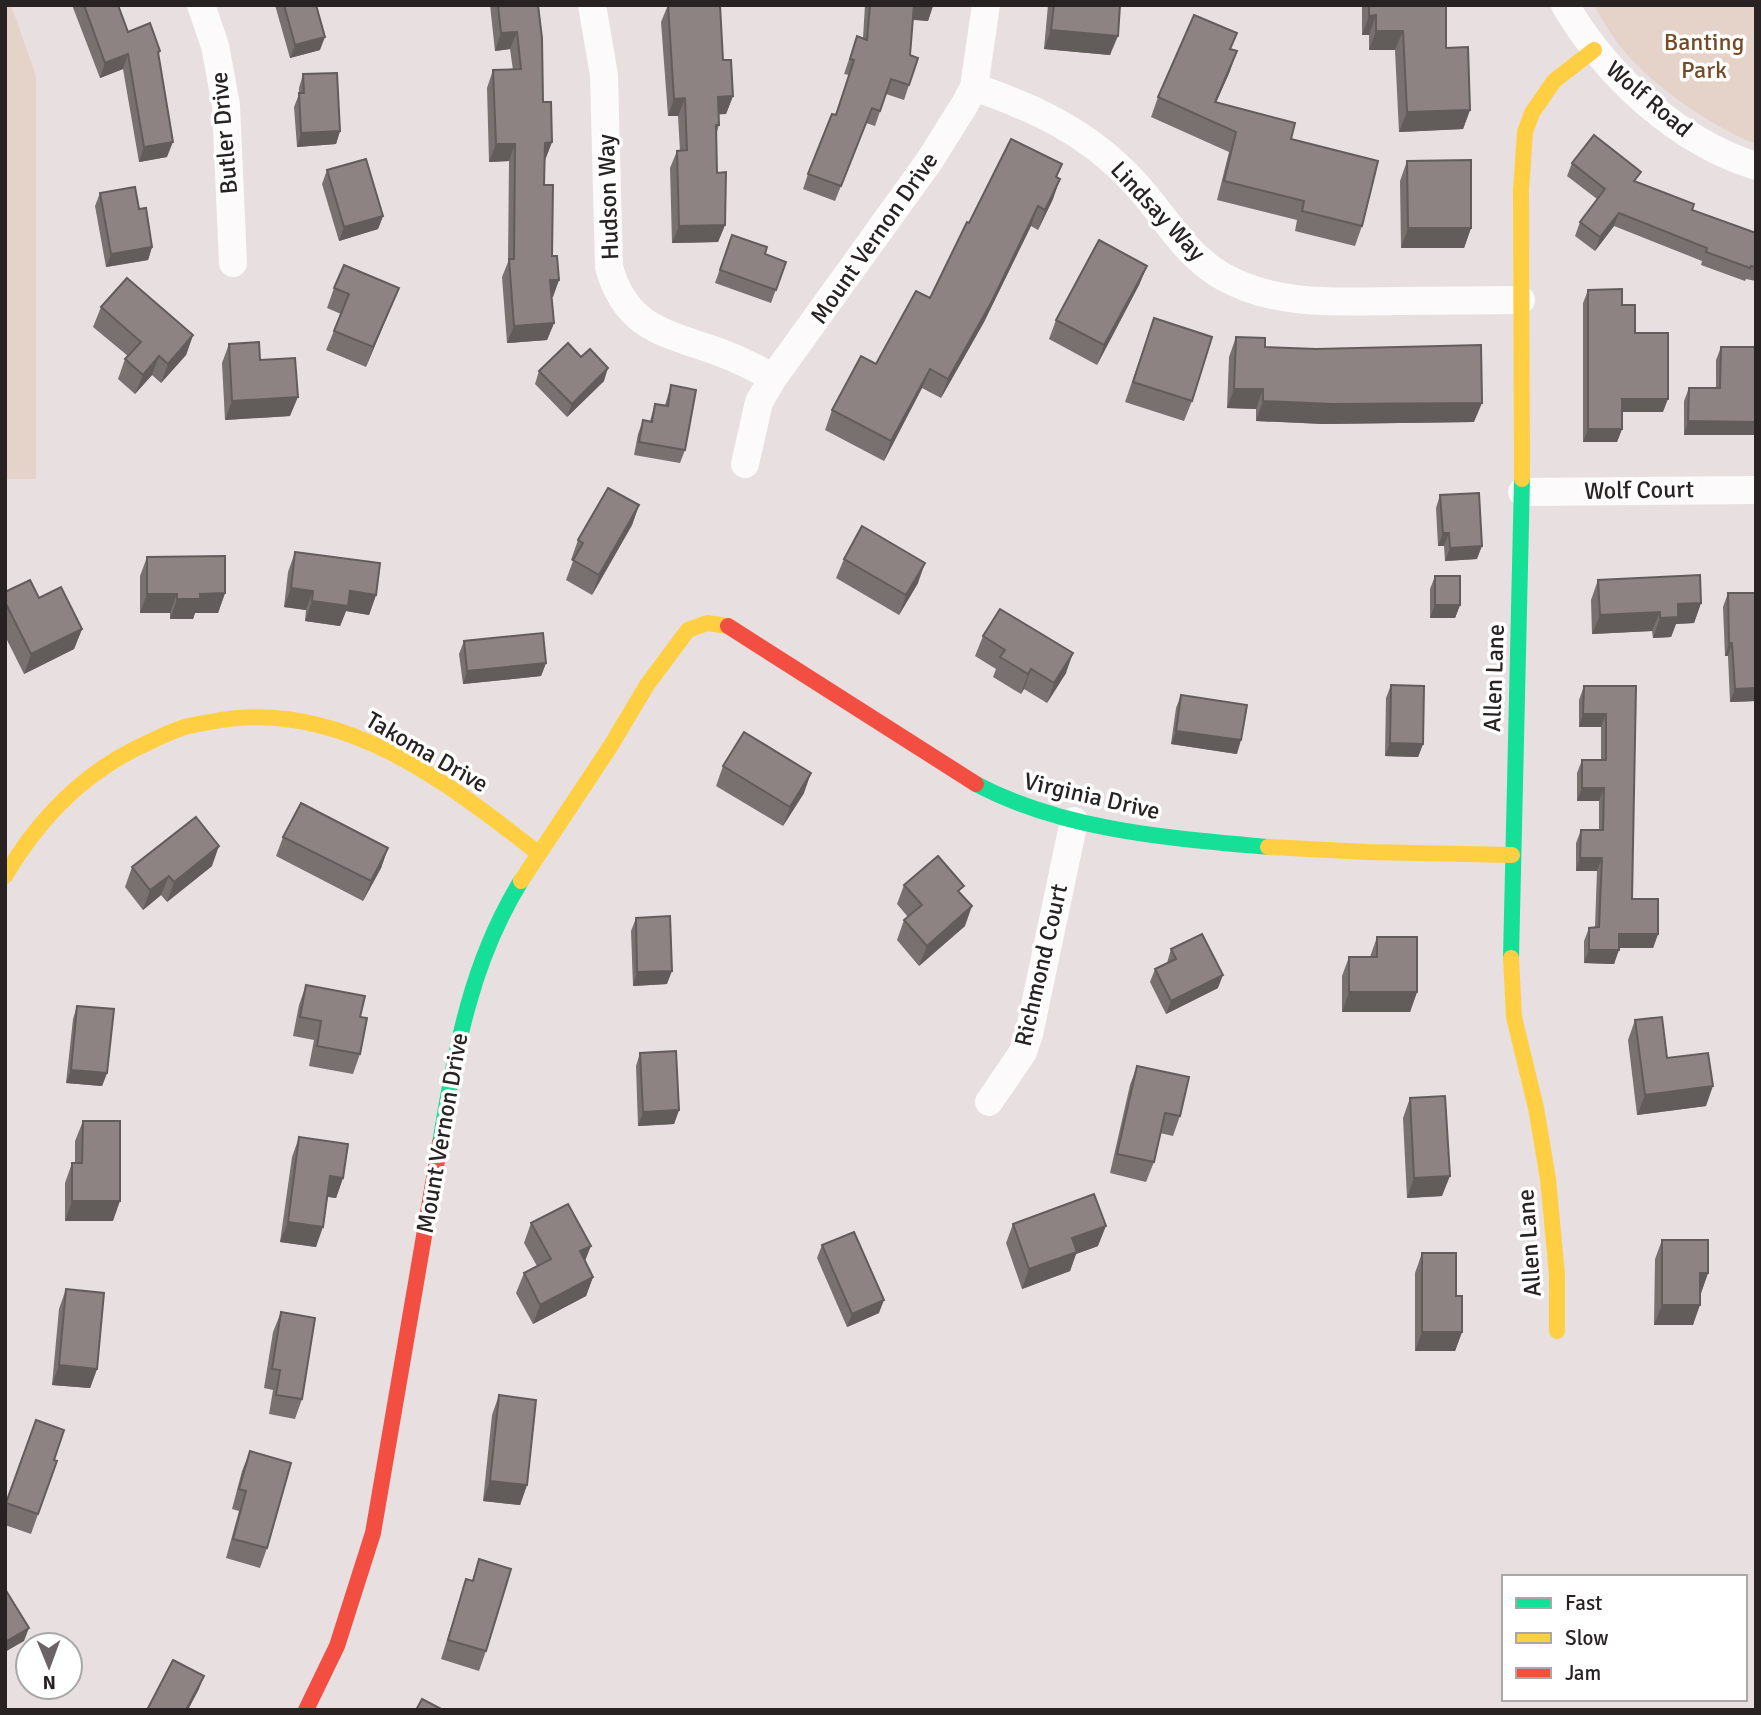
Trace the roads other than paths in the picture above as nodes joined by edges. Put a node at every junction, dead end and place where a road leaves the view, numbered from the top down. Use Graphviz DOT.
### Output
graph roads {
  1 [pos="201,5"];
  2 [pos="592,5"];
  3 [pos="986,5"];
  4 [pos="1565,5"];
  5 [pos="1594,50"];
  6 [pos="974,87"];
  7 [pos="1756,166"];
  8 [pos="233,264"];
  9 [pos="1521,300"];
  10 [pos="773,377"];
  11 [pos="745,464"];
  12 [pos="1756,490"];
  13 [pos="1522,492"];
  14 [pos="713,621"];
  15 [pos="1074,821"];
  16 [pos="538,853"];
  17 [pos="1512,855"];
  18 [pos="5,876"];
  19 [pos="989,1102"];
  20 [pos="1557,1331"];
  21 [pos="306,1710"];
  1 -- 8 [label="street, Butler Drive"];
  2 -- 10 [label="street, Hudson Way"];
  3 -- 6 [label="street, Mount Vernon Drive"];
  4 -- 5 [label="street, Wolf Road"];
  5 -- 7 [label="street, Wolf Road"];
  5 -- 9 [label="street, Allen Lane"];
  6 -- 9 [label="street, Lindsay Way"];
  6 -- 10 [label="street, Mount Vernon Drive"];
  9 -- 13 [label="street, Allen Lane"];
  10 -- 11 [label="street, Mount Vernon Drive"];
  12 -- 13 [label="street, Wolf Court"];
  13 -- 17 [label="street, Allen Lane"];
  14 -- 15 [label="street, Virginia Drive"];
  14 -- 16 [label="street, Mount Vernon Drive"];
  15 -- 17 [label="street, Virginia Drive"];
  15 -- 19 [label="street, Richmond Court"];
  16 -- 18 [label="street, Takoma Drive"];
  16 -- 21 [label="street, Mount Vernon Drive"];
  17 -- 20 [label="street, Allen Lane"];
}
